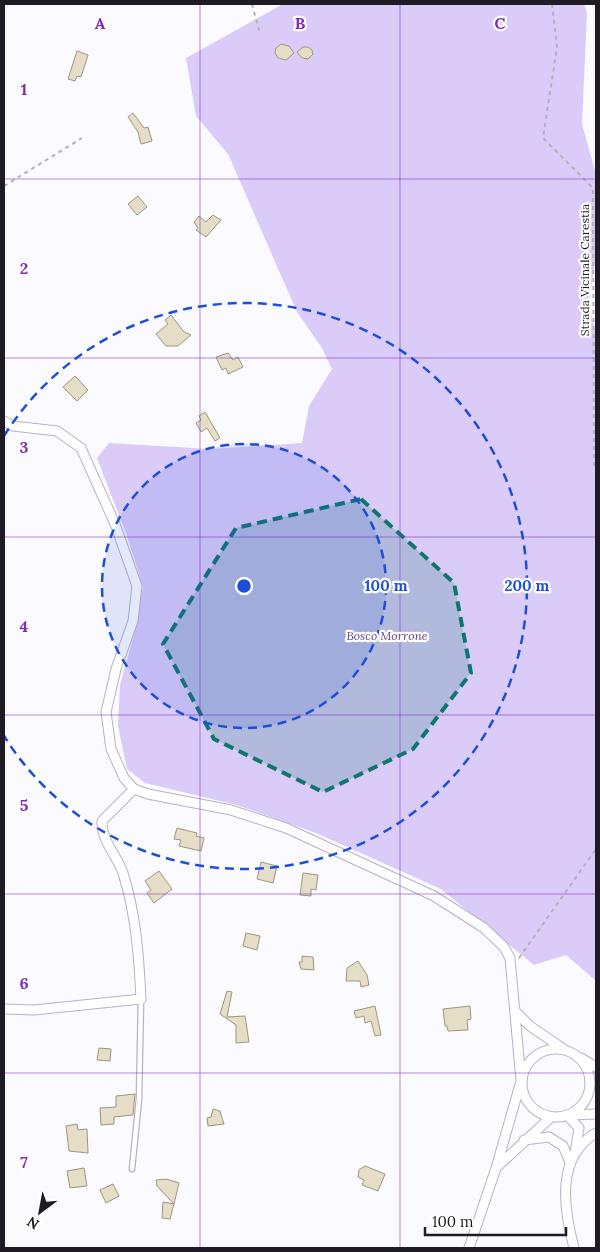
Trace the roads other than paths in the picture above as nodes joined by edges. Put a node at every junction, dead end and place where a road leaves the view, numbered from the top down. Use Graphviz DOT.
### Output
graph roads {
  1 [pos="4,421"];
  2 [pos="134,789"];
  3 [pos="141,999"];
  4 [pos="4,1009"];
  5 [pos="516,1012"];
  6 [pos="571,1053"];
  7 [pos="596,1067"];
  8 [pos="521,1081"];
  9 [pos="596,1114"];
  10 [pos="567,1116"];
  11 [pos="550,1118"];
  12 [pos="596,1133"];
  13 [pos="524,1140"];
  14 [pos="574,1153"];
  15 [pos="570,1162"];
  16 [pos="496,1168"];
  17 [pos="132,1169"];
  18 [pos="469,1248"];
  19 [pos="574,1248"];
  1 -- 2 [label="street"];
  2 -- 3 [label="street"];
  2 -- 5 [label="street"];
  3 -- 4 [label="street"];
  3 -- 17 [label="lane"];
  5 -- 6 [label="street"];
  5 -- 8 [label="street"];
  6 -- 7 [label="street"];
  6 -- 8 [label="street"];
  6 -- 10 [label="street"];
  8 -- 11 [label="street"];
  8 -- 16 [label="street"];
  9 -- 10 [label="street"];
  10 -- 11 [label="street"];
  10 -- 14 [label="street"];
  11 -- 13 [label="street"];
  12 -- 14 [label="street"];
  13 -- 15 [label="street"];
  13 -- 16 [label="street"];
  14 -- 15 [label="street"];
  15 -- 19 [label="street"];
  16 -- 18 [label="street"];
}
